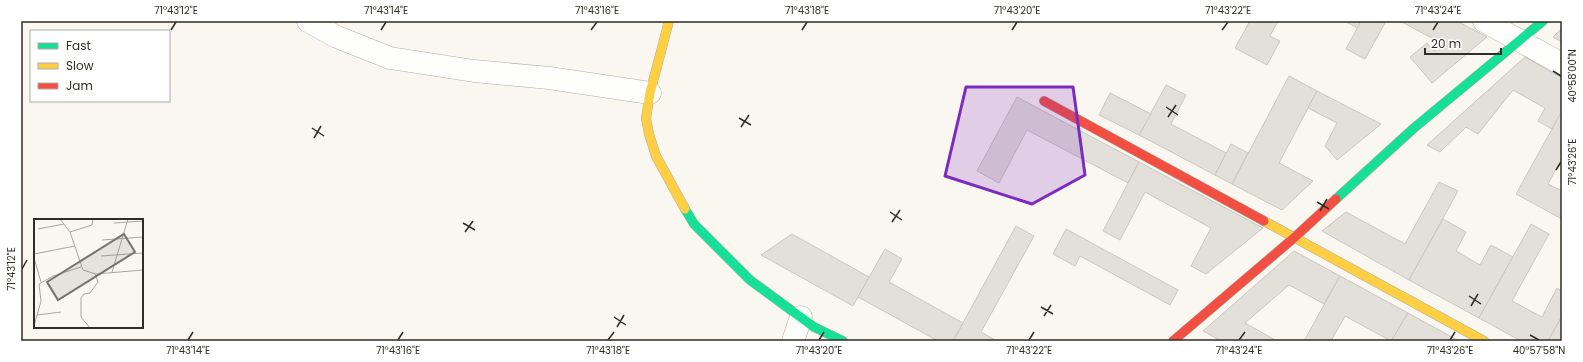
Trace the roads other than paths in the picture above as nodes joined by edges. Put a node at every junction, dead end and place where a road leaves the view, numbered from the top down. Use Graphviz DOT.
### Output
graph roads {
  1 [pos="308,21"];
  2 [pos="670,21"];
  3 [pos="1484,21"];
  4 [pos="1543,21"];
  5 [pos="1520,40"];
  6 [pos="1562,64"];
  7 [pos="650,93"];
  8 [pos="1044,101"];
  9 [pos="1295,237"];
  10 [pos="801,318"];
  11 [pos="793,341"];
  12 [pos="843,341"];
  13 [pos="1174,341"];
  14 [pos="1484,341"];
  1 -- 7 [label="street"];
  2 -- 7 [label="street"];
  3 -- 5 [label="street"];
  4 -- 5 [label="street"];
  5 -- 6 [label="street"];
  5 -- 9 [label="street"];
  7 -- 10 [label="street"];
  8 -- 9 [label="street"];
  9 -- 13 [label="street"];
  9 -- 14 [label="street"];
  10 -- 11 [label="street"];
  10 -- 12 [label="street"];
}
